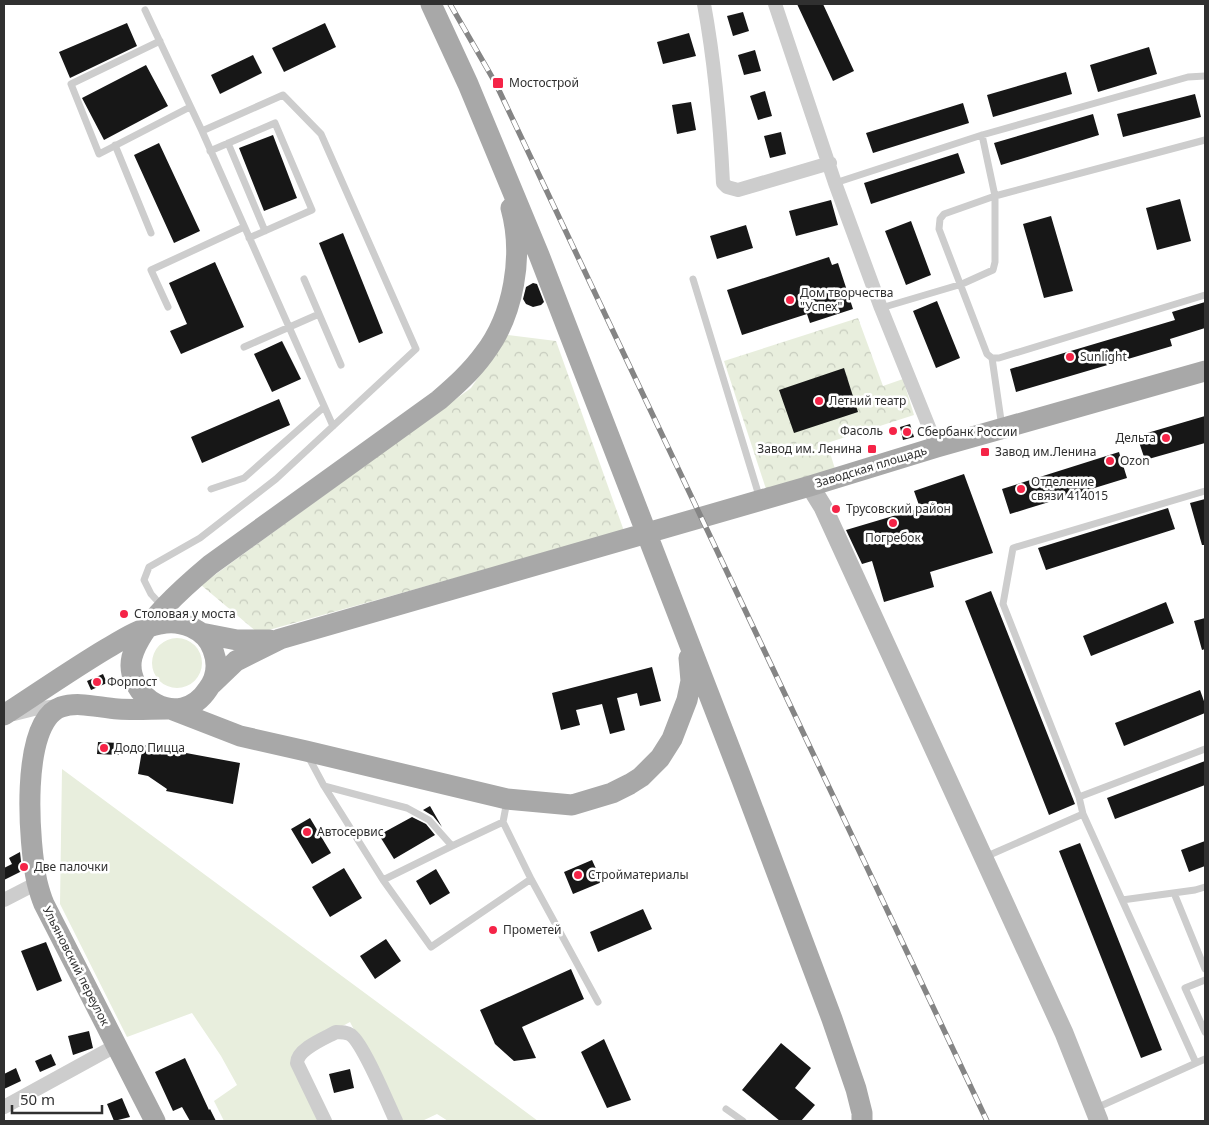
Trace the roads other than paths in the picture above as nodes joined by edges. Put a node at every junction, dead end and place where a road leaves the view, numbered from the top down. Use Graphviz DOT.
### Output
graph roads {
  1 [pos="431,4"];
  2 [pos="704,4"];
  3 [pos="775,4"];
  4 [pos="145,10"];
  5 [pos="160,41"];
  6 [pos="1205,76"];
  7 [pos="190,107"];
  8 [pos="202,131"];
  9 [pos="982,135"];
  10 [pos="1205,140"];
  11 [pos="228,143"];
  12 [pos="116,146"];
  13 [pos="210,151"];
  14 [pos="499,162"];
  15 [pos="830,163"];
  16 [pos="835,182"];
  17 [pos="995,196"];
  18 [pos="244,227"];
  19 [pos="265,231"];
  20 [pos="151,233"];
  21 [pos="249,238"];
  22 [pos="304,279"];
  23 [pos="694,279"];
  24 [pos="962,284"];
  25 [pos="1205,295"];
  26 [pos="168,307"];
  27 [pos="881,308"];
  28 [pos="319,314"];
  29 [pos="288,327"];
  30 [pos="244,347"];
  31 [pos="992,358"];
  32 [pos="341,365"];
  33 [pos="1205,371"];
  34 [pos="324,408"];
  35 [pos="332,426"];
  36 [pos="1002,428"];
  37 [pos="937,446"];
  38 [pos="810,486"];
  39 [pos="210,489"];
  40 [pos="1205,491"];
  41 [pos="760,500"];
  42 [pos="164,608"];
  43 [pos="149,627"];
  44 [pos="685,631"];
  45 [pos="201,633"];
  46 [pos="280,639"];
  47 [pos="212,684"];
  48 [pos="68,705"];
  49 [pos="170,709"];
  50 [pos="4,716"];
  51 [pos="1205,749"];
  52 [pos="306,751"];
  53 [pos="324,786"];
  54 [pos="1079,797"];
  55 [pos="507,799"];
  56 [pos="1083,814"];
  57 [pos="504,822"];
  58 [pos="452,846"];
  59 [pos="983,858"];
  60 [pos="531,879"];
  61 [pos="383,880"];
  62 [pos="37,882"];
  63 [pos="1205,886"];
  64 [pos="1174,893"];
  65 [pos="4,900"];
  66 [pos="1122,900"];
  67 [pos="1205,969"];
  68 [pos="1205,980"];
  69 [pos="598,1002"];
  70 [pos="1205,1032"];
  71 [pos="117,1045"];
  72 [pos="1205,1058"];
  73 [pos="1196,1063"];
  74 [pos="4,1107"];
  75 [pos="726,1108"];
  76 [pos="1096,1115"];
  77 [pos="864,1117"];
  78 [pos="155,1121"];
  79 [pos="326,1121"];
  80 [pos="396,1121"];
  81 [pos="743,1121"];
  1 -- 14 [label="main road"];
  2 -- 15 [label="street"];
  3 -- 15 [label="street"];
  4 -- 5 [label="lane"];
  5 -- 7 [label="lane"];
  5 -- 12 [label="lane"];
  6 -- 9 [label="lane"];
  7 -- 8 [label="lane"];
  7 -- 12 [label="lane"];
  8 -- 13 [label="lane"];
  8 -- 35 [label="lane"];
  9 -- 16 [label="lane"];
  9 -- 17 [label="lane"];
  10 -- 17 [label="lane"];
  11 -- 13 [label="lane"];
  11 -- 19 [label="lane"];
  11 -- 19 [label="lane"];
  12 -- 20 [label="lane"];
  13 -- 18 [label="lane"];
  14 -- 42 [label="main road"];
  14 -- 44 [label="main road"];
  15 -- 16 [label="street"];
  16 -- 27 [label="street"];
  17 -- 24 [label="lane"];
  17 -- 24 [label="lane"];
  18 -- 21 [label="lane"];
  18 -- 26 [label="lane"];
  19 -- 21 [label="lane"];
  21 -- 29 [label="lane"];
  22 -- 28 [label="lane"];
  23 -- 41 [label="lane"];
  24 -- 27 [label="lane"];
  24 -- 31 [label="lane"];
  25 -- 31 [label="lane"];
  27 -- 37 [label="street"];
  28 -- 29 [label="lane"];
  28 -- 32 [label="lane"];
  29 -- 30 [label="lane"];
  29 -- 34 [label="lane"];
  31 -- 36 [label="lane"];
  33 -- 36 [label="main road, Заводская площадь"];
  34 -- 35 [label="lane"];
  34 -- 39 [label="lane"];
  35 -- 42 [label="lane"];
  36 -- 37 [label="main road, Заводская площадь"];
  37 -- 38 [label="main road, Заводская площадь"];
  38 -- 41 [label="main road, Заводская площадь"];
  38 -- 59 [label="street"];
  40 -- 54 [label="lane"];
  41 -- 46 [label="main road, Заводская площадь"];
  42 -- 43 [label="main road"];
  43 -- 45 [label="main road"];
  43 -- 49 [label="main road"];
  43 -- 50 [label="main road"];
  44 -- 55 [label="main road"];
  44 -- 77 [label="main road"];
  45 -- 46 [label="main road"];
  45 -- 47 [label="main road"];
  46 -- 47 [label="main road"];
  47 -- 49 [label="main road"];
  48 -- 49 [label="main road"];
  48 -- 50 [label="street"];
  48 -- 62 [label="main road, Ульяновский переулок"];
  49 -- 52 [label="main road"];
  51 -- 54 [label="lane"];
  52 -- 53 [label="lane"];
  52 -- 55 [label="main road"];
  53 -- 58 [label="lane"];
  53 -- 61 [label="lane"];
  54 -- 56 [label="lane"];
  55 -- 57 [label="lane"];
  56 -- 59 [label="lane"];
  56 -- 66 [label="lane"];
  57 -- 58 [label="lane"];
  57 -- 60 [label="lane"];
  58 -- 61 [label="lane"];
  59 -- 76 [label="street"];
  60 -- 61 [label="lane"];
  60 -- 69 [label="lane"];
  62 -- 65 [label="street"];
  62 -- 71 [label="main road, Ульяновский переулок"];
  63 -- 64 [label="lane"];
  64 -- 66 [label="lane"];
  64 -- 67 [label="lane"];
  66 -- 73 [label="lane"];
  68 -- 70 [label="lane"];
  71 -- 74 [label="street"];
  71 -- 78 [label="main road, Ульяновский переулок"];
  72 -- 73 [label="lane"];
  73 -- 76 [label="lane"];
  75 -- 81 [label="lane"];
  79 -- 80 [label="street"];
}
